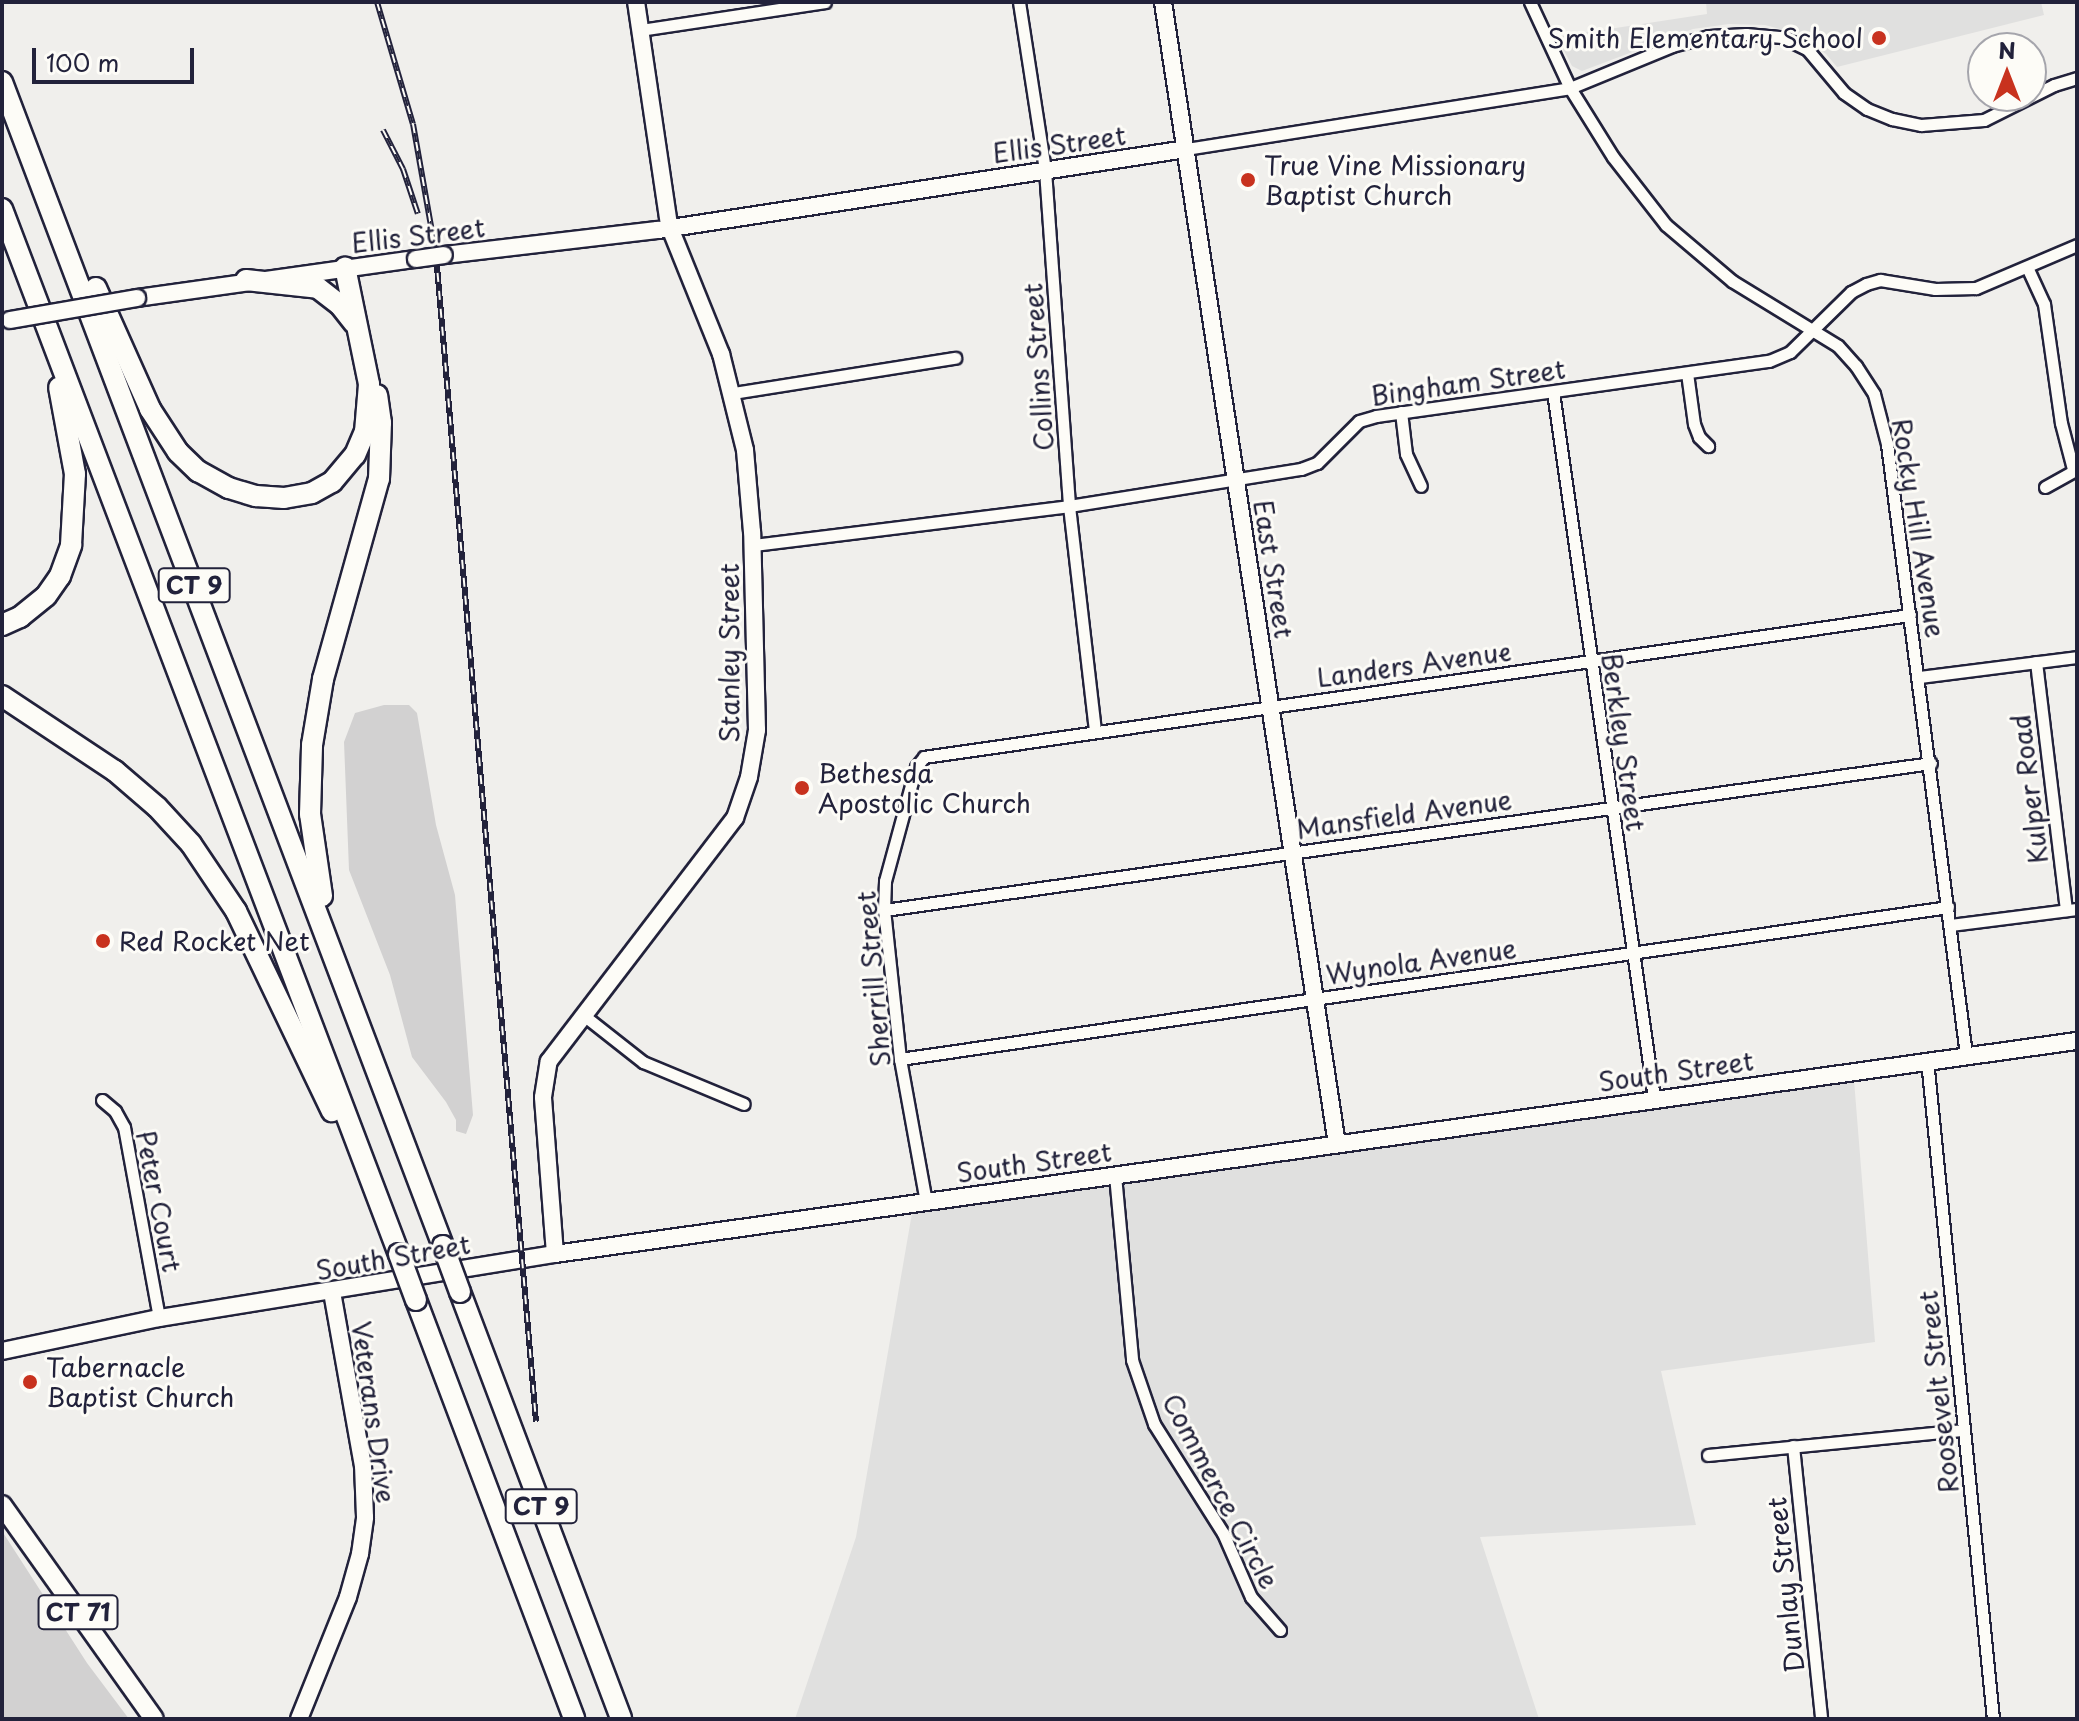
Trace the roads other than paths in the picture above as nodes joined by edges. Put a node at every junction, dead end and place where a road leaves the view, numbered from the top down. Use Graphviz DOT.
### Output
graph roads {
  1 [pos="636,2"];
  2 [pos="825,2"];
  3 [pos="1019,2"];
  4 [pos="1163,2"];
  5 [pos="1530,2"];
  6 [pos="640,30"];
  7 [pos="2077,78"];
  8 [pos="2,82"];
  9 [pos="1570,88"];
  10 [pos="1186,149"];
  11 [pos="1045,170"];
  12 [pos="2,209"];
  13 [pos="53,212"];
  14 [pos="670,228"];
  15 [pos="2077,245"];
  16 [pos="345,267"];
  17 [pos="2027,267"];
  18 [pos="246,280"];
  19 [pos="6,321"];
  20 [pos="358,329"];
  21 [pos="1815,329"];
  22 [pos="53,343"];
  23 [pos="955,358"];
  24 [pos="1687,373"];
  25 [pos="369,384"];
  26 [pos="1553,392"];
  27 [pos="733,393"];
  28 [pos="1401,412"];
  29 [pos="1708,446"];
  30 [pos="2075,469"];
  31 [pos="1236,479"];
  32 [pos="1421,486"];
  33 [pos="2045,487"];
  34 [pos="1069,506"];
  35 [pos="753,545"];
  36 [pos="1910,615"];
  37 [pos="2,625"];
  38 [pos="2077,657"];
  39 [pos="1590,662"];
  40 [pos="2036,662"];
  41 [pos="1919,677"];
  42 [pos="2,696"];
  43 [pos="1270,706"];
  44 [pos="1095,730"];
  45 [pos="924,757"];
  46 [pos="1931,763"];
  47 [pos="1610,807"];
  48 [pos="1293,852"];
  49 [pos="1948,907"];
  50 [pos="2071,909"];
  51 [pos="884,910"];
  52 [pos="1950,925"];
  53 [pos="1631,955"];
  54 [pos="335,959"];
  55 [pos="1314,998"];
  56 [pos="582,1014"];
  57 [pos="2077,1041"];
  58 [pos="1966,1055"];
  59 [pos="900,1059"];
  60 [pos="1927,1060"];
  61 [pos="1654,1098"];
  62 [pos="102,1100"];
  63 [pos="744,1104"];
  64 [pos="1337,1144"];
  65 [pos="1115,1175"];
  66 [pos="372,1182"];
  67 [pos="926,1202"];
  68 [pos="555,1254"];
  69 [pos="332,1292"];
  70 [pos="159,1318"];
  71 [pos="2,1351"];
  72 [pos="1964,1430"];
  73 [pos="1793,1446"];
  74 [pos="1708,1455"];
  75 [pos="2,1506"];
  76 [pos="1280,1630"];
  77 [pos="154,1719"];
  78 [pos="299,1719"];
  79 [pos="574,1719"];
  80 [pos="621,1719"];
  81 [pos="1821,1719"];
  82 [pos="1993,1719"];
  1 -- 6 [label="main road, Stanley Street"];
  2 -- 6 [label="street"];
  3 -- 11 [label="street, Collins Street"];
  4 -- 10 [label="main road, East Street"];
  5 -- 9 [label="street, Rocky Hill Avenue"];
  6 -- 14 [label="main road, Stanley Street"];
  7 -- 9 [label="street, Ellis Street"];
  8 -- 13 [label="highway, CT 9"];
  9 -- 10 [label="street, Ellis Street"];
  9 -- 21 [label="street, Rocky Hill Avenue"];
  10 -- 11 [label="main road, Ellis Street"];
  10 -- 31 [label="main road, East Street"];
  11 -- 14 [label="main road, Ellis Street"];
  11 -- 34 [label="street, Collins Street"];
  12 -- 22 [label="highway, CT 9"];
  13 -- 25 [label="highway"];
  13 -- 54 [label="highway, CT 9"];
  14 -- 16 [label="main road, Ellis Street, bridge"];
  14 -- 27 [label="main road, Stanley Street"];
  15 -- 17 [label="street, Bingham Street"];
  16 -- 18 [label="main road, Ellis Street"];
  16 -- 20 [label="highway"];
  17 -- 21 [label="street, Bingham Street"];
  17 -- 30 [label="street"];
  18 -- 19 [label="main road, Ellis Street, bridge"];
  18 -- 20 [label="highway"];
  20 -- 25 [label="highway"];
  21 -- 24 [label="street, Bingham Street"];
  21 -- 36 [label="street, Rocky Hill Avenue"];
  22 -- 37 [label="highway"];
  22 -- 66 [label="highway, CT 9"];
  23 -- 27 [label="street"];
  24 -- 26 [label="street, Bingham Street"];
  24 -- 29 [label="street"];
  25 -- 54 [label="highway"];
  26 -- 28 [label="street, Bingham Street"];
  26 -- 39 [label="street, Berkley Street"];
  27 -- 35 [label="main road, Stanley Street"];
  28 -- 31 [label="street, Bingham Street"];
  28 -- 32 [label="street"];
  30 -- 33 [label="street"];
  31 -- 34 [label="street, Bingham Street"];
  31 -- 43 [label="main road, East Street"];
  34 -- 35 [label="street, Bingham Street"];
  34 -- 44 [label="street, Collins Street"];
  35 -- 56 [label="main road, Stanley Street"];
  36 -- 39 [label="street, Landers Avenue"];
  36 -- 41 [label="street, Rocky Hill Avenue"];
  38 -- 40 [label="street"];
  39 -- 43 [label="street, Landers Avenue"];
  39 -- 47 [label="street, Berkley Street"];
  40 -- 41 [label="street"];
  40 -- 50 [label="street, Kulper Road"];
  41 -- 46 [label="street, Rocky Hill Avenue"];
  42 -- 66 [label="highway"];
  43 -- 44 [label="street, Landers Avenue"];
  43 -- 48 [label="main road, East Street"];
  44 -- 45 [label="street, Landers Avenue"];
  45 -- 51 [label="street, Sherrill Street"];
  46 -- 47 [label="street, Mansfield Avenue"];
  46 -- 49 [label="street, Rocky Hill Avenue"];
  47 -- 48 [label="street, Mansfield Avenue"];
  47 -- 53 [label="street, Berkley Street"];
  48 -- 51 [label="street, Mansfield Avenue"];
  48 -- 55 [label="main road, East Street"];
  49 -- 52 [label="street, Rocky Hill Avenue"];
  49 -- 53 [label="street, Wynola Avenue"];
  50 -- 52 [label="street"];
  51 -- 59 [label="street, Sherrill Street"];
  52 -- 58 [label="street, Rocky Hill Avenue"];
  53 -- 55 [label="street, Wynola Avenue"];
  53 -- 61 [label="street, Berkley Street"];
  54 -- 80 [label="highway, CT 9, bridge"];
  55 -- 59 [label="street, Wynola Avenue"];
  55 -- 64 [label="main road, East Street"];
  56 -- 63 [label="street"];
  56 -- 68 [label="main road, Stanley Street"];
  57 -- 58 [label="main road, South Street"];
  58 -- 60 [label="main road, South Street"];
  59 -- 67 [label="street, Sherrill Street"];
  60 -- 61 [label="main road, South Street"];
  60 -- 72 [label="street, Roosevelt Street"];
  61 -- 64 [label="main road, South Street"];
  62 -- 70 [label="street, Peter Court"];
  64 -- 65 [label="main road, South Street"];
  65 -- 67 [label="main road, South Street"];
  65 -- 76 [label="street, Commerce Circle"];
  66 -- 79 [label="highway, CT 9, bridge"];
  67 -- 68 [label="main road, South Street"];
  68 -- 69 [label="main road, South Street"];
  69 -- 70 [label="main road, South Street"];
  69 -- 78 [label="main road, Veterans Drive"];
  70 -- 71 [label="main road, South Street"];
  72 -- 73 [label="street"];
  72 -- 82 [label="street, Roosevelt Street"];
  73 -- 74 [label="street"];
  73 -- 81 [label="street, Dunlay Street"];
  75 -- 77 [label="main road, CT 71"];
}
